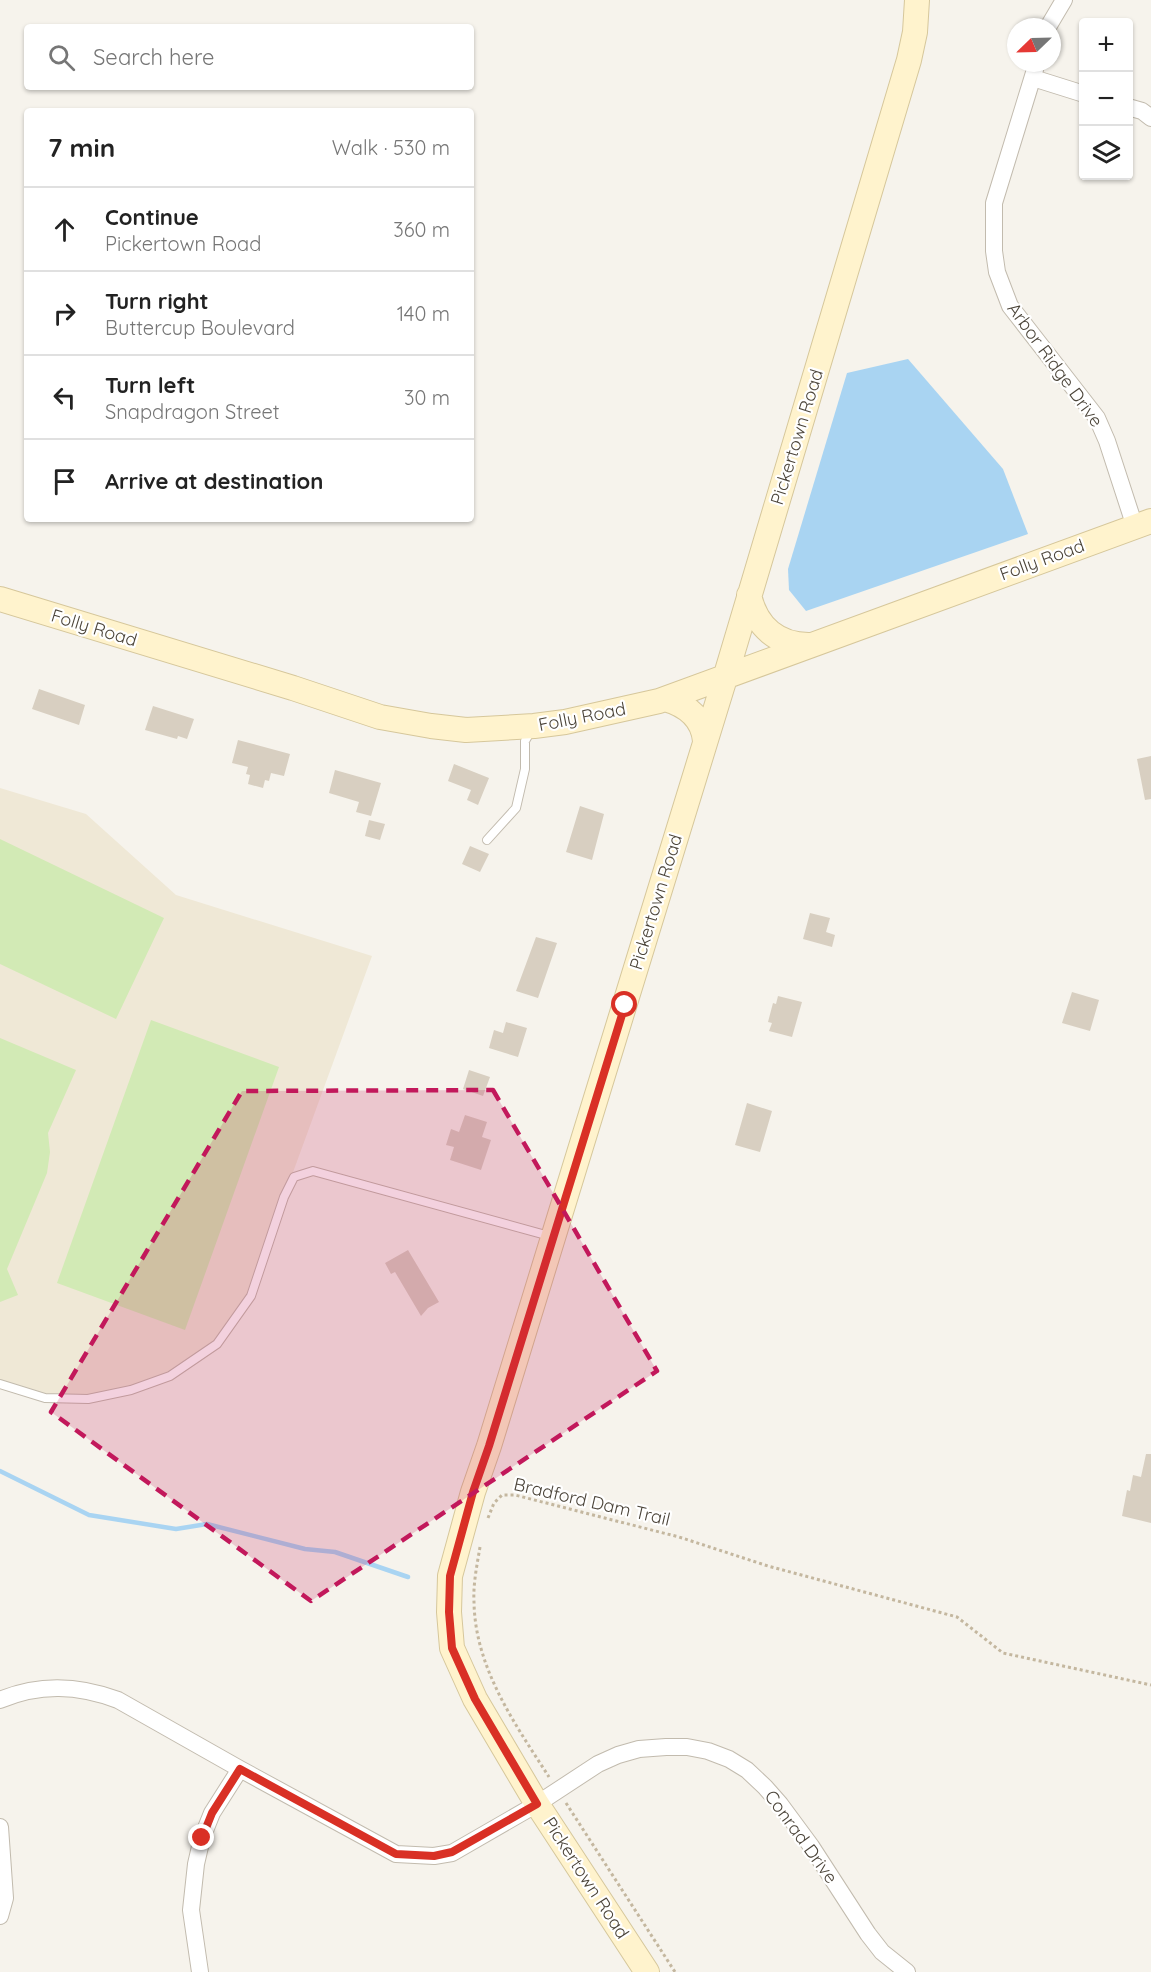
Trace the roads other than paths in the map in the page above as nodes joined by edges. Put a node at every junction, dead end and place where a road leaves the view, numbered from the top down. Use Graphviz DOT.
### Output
graph roads {
  1 [pos="917,0"];
  2 [pos="1064,0"];
  3 [pos="1053,18"];
  4 [pos="1034,72"];
  5 [pos="1039,72"];
  6 [pos="1079,92"];
  7 [pos="1133,108"];
  8 [pos="1151,118"];
  9 [pos="1143,524"];
  10 [pos="749,595"];
  11 [pos="0,599"];
  12 [pos="814,645"];
  13 [pos="725,678"];
  14 [pos="664,699"];
  15 [pos="534,726"];
  16 [pos="705,741"];
  17 [pos="487,840"];
  18 [pos="553,1237"];
  19 [pos="0,1384"];
  20 [pos="0,1700"];
  21 [pos="240,1769"];
  22 [pos="537,1804"];
  23 [pos="0,1827"];
  24 [pos="0,1916"];
  25 [pos="200,1972"];
  26 [pos="646,1972"];
  27 [pos="907,1972"];
  1 -- 10 [label="street, Pickertown Road"];
  2 -- 3 [label="street"];
  4 -- 9 [label="street, Arbor Ridge Drive"];
  5 -- 6 [label="street"];
  7 -- 8 [label="street"];
  9 -- 12 [label="street, Folly Road"];
  10 -- 12 [label="street"];
  10 -- 13 [label="street, Pickertown Road"];
  11 -- 15 [label="street, Folly Road"];
  12 -- 13 [label="street, Folly Road"];
  13 -- 14 [label="street, Folly Road"];
  13 -- 16 [label="street, Pickertown Road"];
  14 -- 15 [label="street, Folly Road"];
  14 -- 16 [label="street"];
  15 -- 17 [label="lane"];
  16 -- 18 [label="street, Pickertown Road"];
  18 -- 19 [label="lane"];
  18 -- 22 [label="street, Pickertown Road"];
  20 -- 21 [label="street, Conrad Drive"];
  21 -- 22 [label="street, Conrad Drive"];
  21 -- 25 [label="street"];
  22 -- 26 [label="street, Pickertown Road"];
  22 -- 27 [label="street, Conrad Drive"];
  23 -- 24 [label="street"];
}
